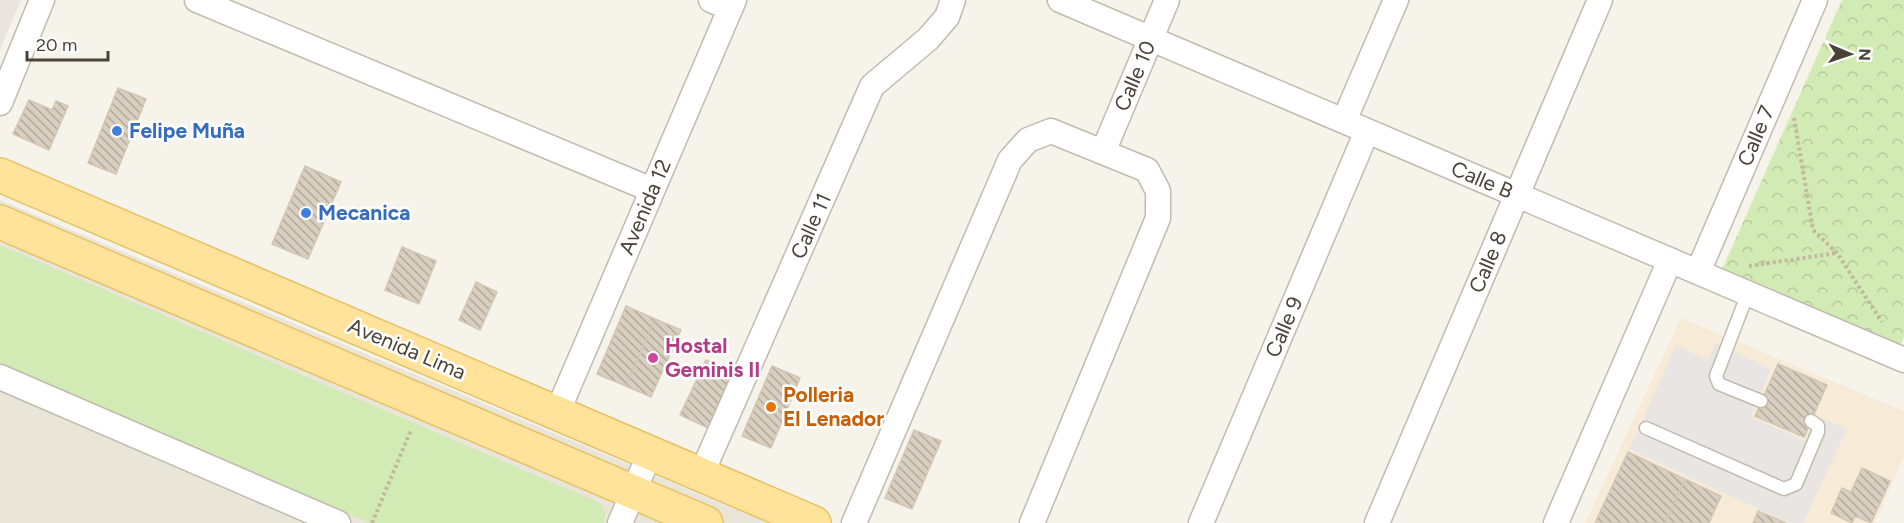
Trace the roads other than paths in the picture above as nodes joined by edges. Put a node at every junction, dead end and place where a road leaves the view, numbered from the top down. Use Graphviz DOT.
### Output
graph roads {
  1 [pos="42,0"];
  2 [pos="197,0"];
  3 [pos="953,0"];
  4 [pos="1060,0"];
  5 [pos="1167,0"];
  6 [pos="1396,0"];
  7 [pos="1600,0"];
  8 [pos="1815,0"];
  9 [pos="725,3"];
  10 [pos="1151,39"];
  11 [pos="0,103"];
  12 [pos="1344,121"];
  13 [pos="1368,131"];
  14 [pos="1103,152"];
  15 [pos="0,175"];
  16 [pos="652,190"];
  17 [pos="1517,195"];
  18 [pos="0,222"];
  19 [pos="1670,260"];
  20 [pos="1698,272"];
  21 [pos="1748,293"];
  22 [pos="1902,359"];
  23 [pos="0,377"];
  24 [pos="1761,400"];
  25 [pos="557,413"];
  26 [pos="1811,421"];
  27 [pos="1646,428"];
  28 [pos="650,453"];
  29 [pos="701,475"];
  30 [pos="633,492"];
  31 [pos="338,523"];
  32 [pos="620,523"];
  33 [pos="706,523"];
  34 [pos="814,523"];
  35 [pos="854,523"];
  36 [pos="1032,523"];
  37 [pos="1201,523"];
  38 [pos="1377,523"];
  39 [pos="1556,523"];
  1 -- 11 [label="street"];
  2 -- 16 [label="street"];
  3 -- 29 [label="street, Calle 11"];
  4 -- 10 [label="street, Calle B"];
  5 -- 10 [label="street, Calle 10"];
  6 -- 12 [label="street"];
  7 -- 17 [label="street, Calle 8"];
  8 -- 20 [label="street, Calle 7"];
  9 -- 16 [label="street, Avenida 12"];
  10 -- 12 [label="street, Calle B"];
  10 -- 14 [label="street, Calle 10"];
  12 -- 13 [label="street, Calle B"];
  13 -- 17 [label="street, Calle B"];
  13 -- 37 [label="street, Calle 9"];
  14 -- 35 [label="street"];
  14 -- 36 [label="street"];
  15 -- 25 [label="main road, Avenida Lima"];
  16 -- 25 [label="street, Avenida 12"];
  17 -- 19 [label="street, Calle B"];
  17 -- 38 [label="street, Calle 8"];
  18 -- 30 [label="main road, Avenida Lima"];
  19 -- 20 [label="street, Calle B"];
  19 -- 39 [label="street"];
  20 -- 21 [label="street, Calle B"];
  21 -- 22 [label="street, Calle B"];
  21 -- 24 [label="lane"];
  23 -- 31 [label="street"];
  25 -- 28 [label="main road, Avenida Lima"];
  26 -- 27 [label="lane"];
  28 -- 29 [label="main road, Avenida Lima"];
  28 -- 30 [label="street"];
  29 -- 34 [label="main road, Avenida Lima"];
  30 -- 32 [label="street"];
  30 -- 33 [label="main road, Avenida Lima"];
}
